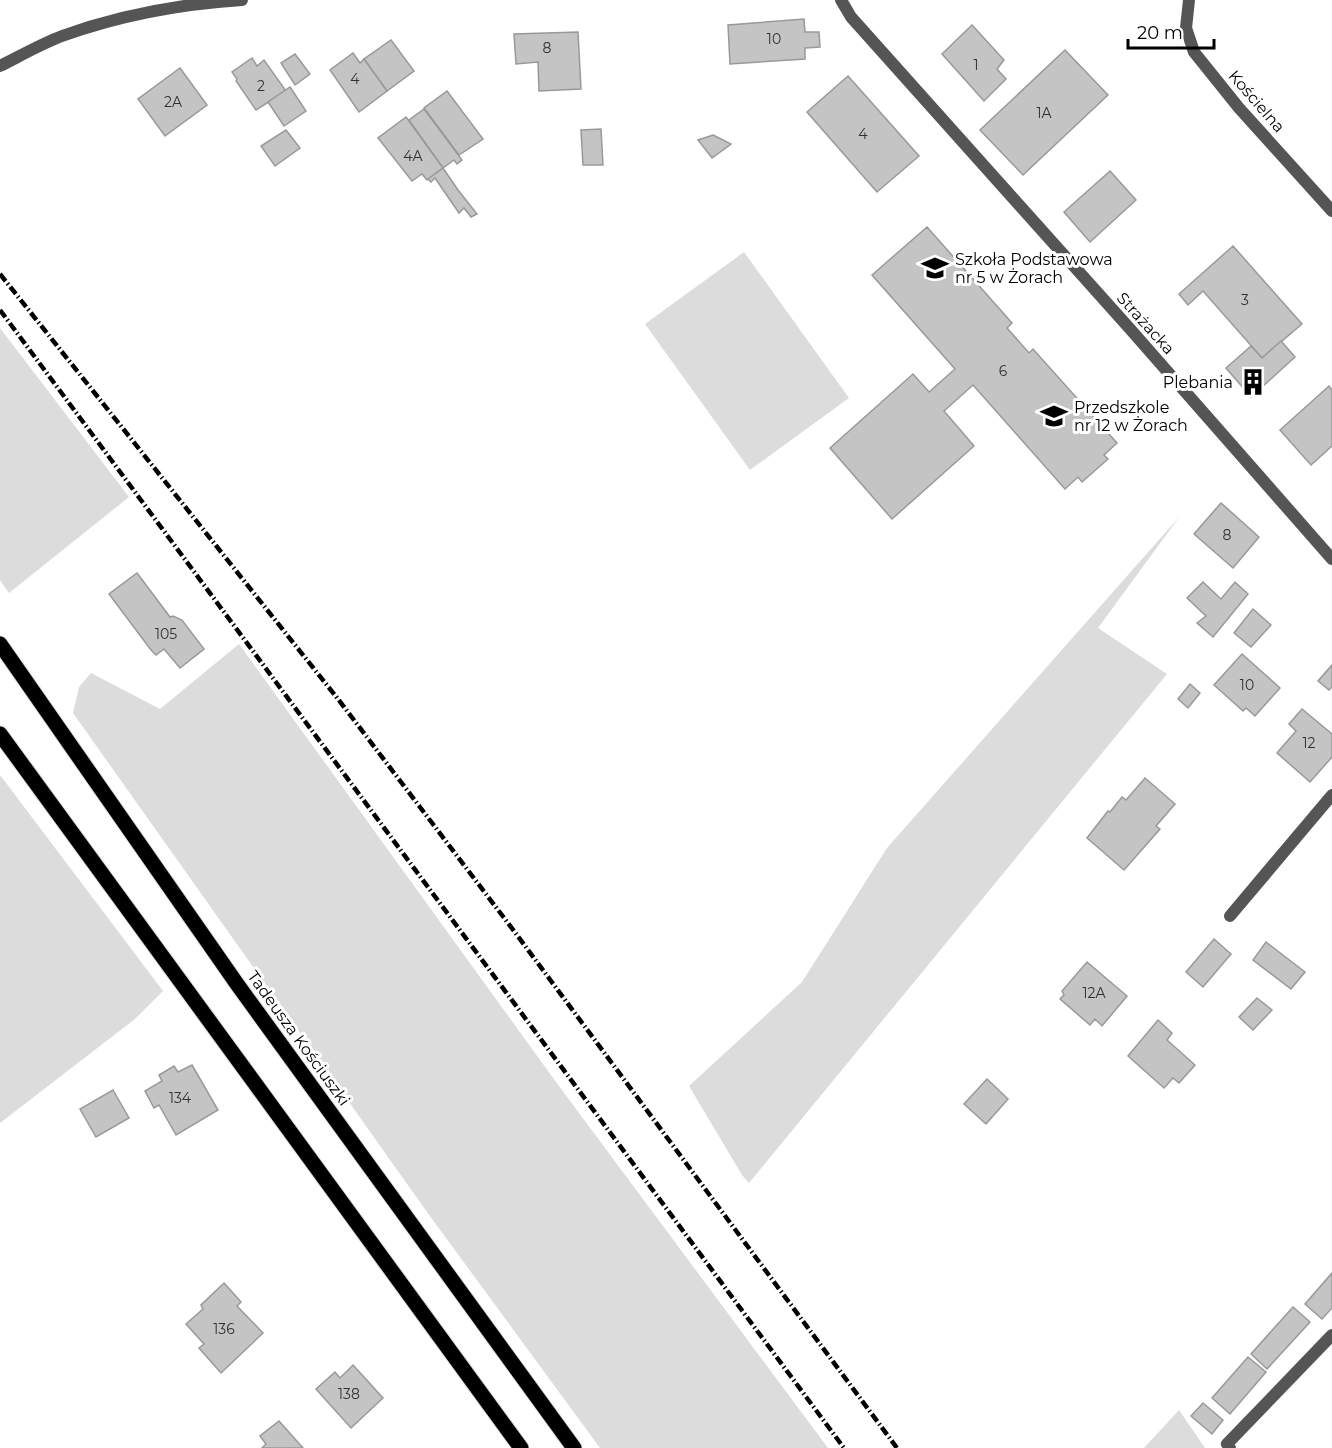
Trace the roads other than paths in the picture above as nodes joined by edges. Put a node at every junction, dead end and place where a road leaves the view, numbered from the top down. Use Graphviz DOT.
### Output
graph roads {
  1 [pos="242,0"];
  2 [pos="841,0"];
  3 [pos="1189,0"];
  4 [pos="0,66"];
  5 [pos="1332,211"];
  6 [pos="1332,559"];
  7 [pos="0,644"];
  8 [pos="0,734"];
  9 [pos="1332,795"];
  10 [pos="1230,916"];
  11 [pos="1332,1335"];
  12 [pos="520,1448"];
  13 [pos="574,1448"];
  14 [pos="1230,1448"];
  1 -- 4 [label="street"];
  2 -- 6 [label="street, Strażacka"];
  3 -- 5 [label="street, Kościelna"];
  7 -- 13 [label="main road, Tadeusza Kościuszki"];
  8 -- 12 [label="main road"];
  9 -- 10 [label="street"];
  11 -- 14 [label="street"];
}
